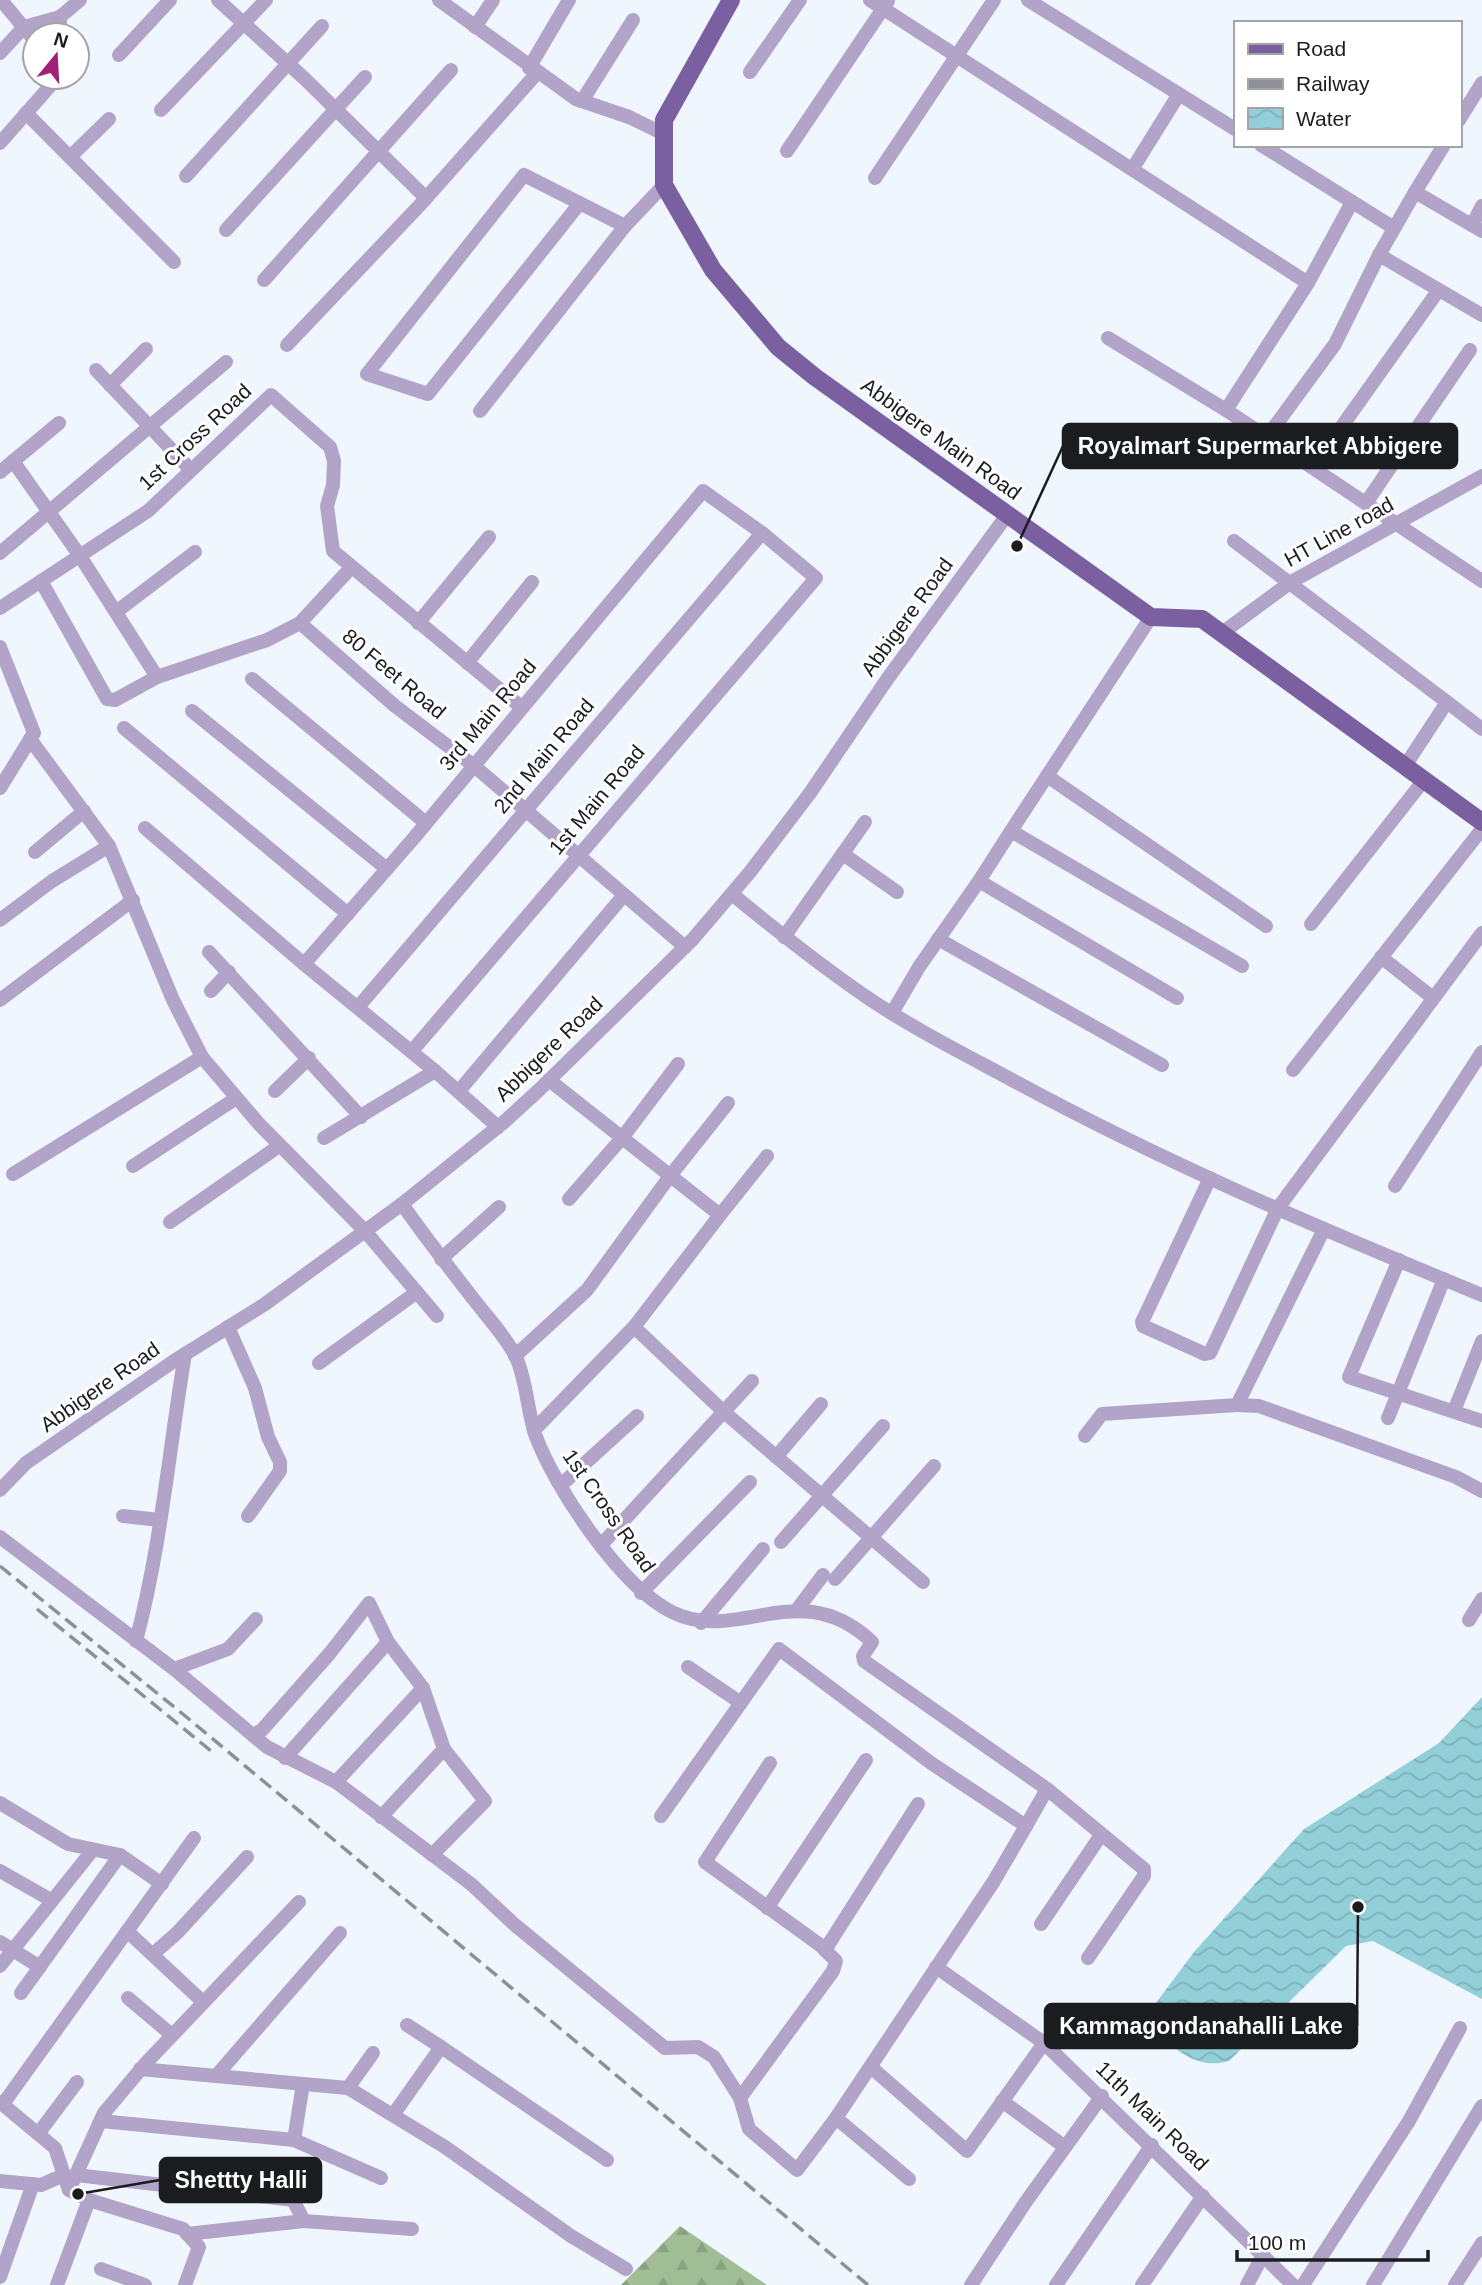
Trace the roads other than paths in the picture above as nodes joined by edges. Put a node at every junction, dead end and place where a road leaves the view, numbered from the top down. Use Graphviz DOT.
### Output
graph roads {
  1 [pos="1,0"];
  2 [pos="79,0"];
  3 [pos="170,0"];
  4 [pos="218,0"];
  5 [pos="266,0"];
  6 [pos="439,0"];
  7 [pos="493,0"];
  8 [pos="569,0"];
  9 [pos="731,0"];
  10 [pos="800,0"];
  11 [pos="870,0"];
  12 [pos="994,0"];
  13 [pos="1028,0"];
  14 [pos="887,4"];
  15 [pos="60,17"];
  16 [pos="633,20"];
  17 [pos="46,21"];
  18 [pos="60,21"];
  19 [pos="21,23"];
  20 [pos="244,24"];
  21 [pos="322,26"];
  22 [pos="475,27"];
  23 [pos="21,30"];
  24 [pos="0,53"];
  25 [pos="119,55"];
  26 [pos="956,56"];
  27 [pos="289,64"];
  28 [pos="451,70"];
  29 [pos="533,71"];
  30 [pos="750,72"];
  31 [pos="365,77"];
  32 [pos="1482,83"];
  33 [pos="46,91"];
  34 [pos="1179,94"];
  35 [pos="582,101"];
  36 [pos="336,109"];
  37 [pos="161,110"];
  38 [pos="26,113"];
  39 [pos="1461,117"];
  40 [pos="109,119"];
  41 [pos="1234,128"];
  42 [pos="664,134"];
  43 [pos="0,143"];
  44 [pos="1264,147"];
  45 [pos="1443,147"];
  46 [pos="787,151"];
  47 [pos="379,152"];
  48 [pos="70,158"];
  49 [pos="1133,168"];
  50 [pos="186,176"];
  51 [pos="875,178"];
  52 [pos="664,185"];
  53 [pos="1415,192"];
  54 [pos="426,198"];
  55 [pos="1352,202"];
  56 [pos="580,203"];
  57 [pos="1482,206"];
  58 [pos="625,226"];
  59 [pos="1394,228"];
  60 [pos="1477,228"];
  61 [pos="226,230"];
  62 [pos="1379,255"];
  63 [pos="174,262"];
  64 [pos="264,280"];
  65 [pos="1308,283"];
  66 [pos="1438,291"];
  67 [pos="1482,315"];
  68 [pos="1108,338"];
  69 [pos="287,345"];
  70 [pos="146,349"];
  71 [pos="1470,350"];
  72 [pos="226,362"];
  73 [pos="96,370"];
  74 [pos="110,385"];
  75 [pos="1226,410"];
  76 [pos="480,411"];
  77 [pos="59,423"];
  78 [pos="149,427"];
  79 [pos="1267,437"];
  80 [pos="13,461"];
  81 [pos="1313,467"];
  82 [pos="190,469"];
  83 [pos="0,472"];
  84 [pos="1481,475"];
  85 [pos="1366,503"];
  86 [pos="49,512"];
  87 [pos="1007,515"];
  88 [pos="1397,523"];
  89 [pos="762,533"];
  90 [pos="489,537"];
  91 [pos="1234,541"];
  92 [pos="0,552"];
  93 [pos="195,552"];
  94 [pos="80,556"];
  95 [pos="347,572"];
  96 [pos="41,581"];
  97 [pos="1482,581"];
  98 [pos="531,582"];
  99 [pos="1291,582"];
  100 [pos="0,608"];
  101 [pos="116,612"];
  102 [pos="1151,617"];
  103 [pos="300,623"];
  104 [pos="418,623"];
  105 [pos="1222,633"];
  106 [pos="0,648"];
  107 [pos="467,663"];
  108 [pos="157,677"];
  109 [pos="252,679"];
  110 [pos="1447,702"];
  111 [pos="521,707"];
  112 [pos="192,711"];
  113 [pos="124,728"];
  114 [pos="1482,729"];
  115 [pos="30,739"];
  116 [pos="473,765"];
  117 [pos="1405,766"];
  118 [pos="5,769"];
  119 [pos="1046,776"];
  120 [pos="1424,780"];
  121 [pos="0,788"];
  122 [pos="526,810"];
  123 [pos="84,811"];
  124 [pos="866,822"];
  125 [pos="1482,822"];
  126 [pos="426,823"];
  127 [pos="145,828"];
  128 [pos="1482,829"];
  129 [pos="1011,831"];
  130 [pos="109,846"];
  131 [pos="35,852"];
  132 [pos="843,854"];
  133 [pos="578,855"];
  134 [pos="387,869"];
  135 [pos="979,881"];
  136 [pos="897,891"];
  137 [pos="732,894"];
  138 [pos="624,895"];
  139 [pos="133,900"];
  140 [pos="348,914"];
  141 [pos="0,920"];
  142 [pos="1311,924"];
  143 [pos="1266,926"];
  144 [pos="1482,933"];
  145 [pos="784,937"];
  146 [pos="938,939"];
  147 [pos="685,947"];
  148 [pos="209,952"];
  149 [pos="1381,957"];
  150 [pos="304,964"];
  151 [pos="1242,966"];
  152 [pos="229,972"];
  153 [pos="211,991"];
  154 [pos="1177,998"];
  155 [pos="1433,998"];
  156 [pos="0,1000"];
  157 [pos="359,1006"];
  158 [pos="892,1013"];
  159 [pos="412,1051"];
  160 [pos="1482,1052"];
  161 [pos="202,1058"];
  162 [pos="309,1058"];
  163 [pos="678,1064"];
  164 [pos="1162,1065"];
  165 [pos="435,1070"];
  166 [pos="1293,1070"];
  167 [pos="549,1080"];
  168 [pos="275,1091"];
  169 [pos="459,1091"];
  170 [pos="235,1098"];
  171 [pos="728,1103"];
  172 [pos="361,1116"];
  173 [pos="498,1127"];
  174 [pos="324,1138"];
  175 [pos="622,1138"];
  176 [pos="279,1146"];
  177 [pos="767,1156"];
  178 [pos="133,1166"];
  179 [pos="13,1174"];
  180 [pos="670,1175"];
  181 [pos="1210,1178"];
  182 [pos="1395,1186"];
  183 [pos="569,1199"];
  184 [pos="402,1204"];
  185 [pos="499,1206"];
  186 [pos="1278,1208"];
  187 [pos="720,1215"];
  188 [pos="170,1222"];
  189 [pos="1324,1229"];
  190 [pos="365,1231"];
  191 [pos="441,1259"];
  192 [pos="1399,1260"];
  193 [pos="1444,1279"];
  194 [pos="417,1292"];
  195 [pos="1482,1294"];
  196 [pos="437,1316"];
  197 [pos="228,1327"];
  198 [pos="634,1327"];
  199 [pos="1482,1341"];
  200 [pos="185,1354"];
  201 [pos="515,1356"];
  202 [pos="319,1363"];
  203 [pos="752,1381"];
  204 [pos="1398,1392"];
  205 [pos="821,1404"];
  206 [pos="1237,1405"];
  207 [pos="1454,1411"];
  208 [pos="724,1412"];
  209 [pos="637,1416"];
  210 [pos="1388,1418"];
  211 [pos="1482,1421"];
  212 [pos="883,1426"];
  213 [pos="534,1430"];
  214 [pos="1085,1436"];
  215 [pos="776,1457"];
  216 [pos="934,1466"];
  217 [pos="750,1482"];
  218 [pos="561,1485"];
  219 [pos="0,1490"];
  220 [pos="1482,1491"];
  221 [pos="822,1496"];
  222 [pos="123,1516"];
  223 [pos="248,1516"];
  224 [pos="160,1520"];
  225 [pos="0,1536"];
  226 [pos="871,1538"];
  227 [pos="781,1542"];
  228 [pos="602,1544"];
  229 [pos="763,1549"];
  230 [pos="923,1582"];
  231 [pos="641,1593"];
  232 [pos="1482,1599"];
  233 [pos="796,1611"];
  234 [pos="256,1619"];
  235 [pos="1469,1620"];
  236 [pos="701,1623"];
  237 [pos="136,1641"];
  238 [pos="388,1642"];
  239 [pos="688,1667"];
  240 [pos="174,1669"];
  241 [pos="423,1688"];
  242 [pos="741,1703"];
  243 [pos="253,1735"];
  244 [pos="444,1749"];
  245 [pos="285,1758"];
  246 [pos="866,1760"];
  247 [pos="771,1763"];
  248 [pos="336,1782"];
  249 [pos="1047,1789"];
  250 [pos="0,1803"];
  251 [pos="918,1804"];
  252 [pos="661,1816"];
  253 [pos="381,1817"];
  254 [pos="1026,1826"];
  255 [pos="1101,1835"];
  256 [pos="194,1838"];
  257 [pos="92,1851"];
  258 [pos="120,1855"];
  259 [pos="432,1855"];
  260 [pos="247,1857"];
  261 [pos="0,1871"];
  262 [pos="162,1884"];
  263 [pos="51,1900"];
  264 [pos="299,1902"];
  265 [pos="767,1908"];
  266 [pos="1041,1924"];
  267 [pos="127,1931"];
  268 [pos="340,1933"];
  269 [pos="7,1945"];
  270 [pos="825,1950"];
  271 [pos="153,1954"];
  272 [pos="1088,1958"];
  273 [pos="0,1966"];
  274 [pos="936,1966"];
  275 [pos="40,1967"];
  276 [pos="20,1993"];
  277 [pos="128,1998"];
  278 [pos="203,2002"];
  279 [pos="407,2025"];
  280 [pos="1460,2028"];
  281 [pos="172,2035"];
  282 [pos="1044,2043"];
  283 [pos="441,2047"];
  284 [pos="373,2053"];
  285 [pos="872,2068"];
  286 [pos="140,2069"];
  287 [pos="216,2076"];
  288 [pos="77,2082"];
  289 [pos="303,2084"];
  290 [pos="348,2088"];
  291 [pos="1102,2096"];
  292 [pos="740,2098"];
  293 [pos="1002,2101"];
  294 [pos="2,2103"];
  295 [pos="1482,2106"];
  296 [pos="393,2115"];
  297 [pos="836,2118"];
  298 [pos="101,2121"];
  299 [pos="38,2134"];
  300 [pos="294,2140"];
  301 [pos="1152,2145"];
  302 [pos="1065,2147"];
  303 [pos="607,2160"];
  304 [pos="70,2175"];
  305 [pos="381,2178"];
  306 [pos="909,2179"];
  307 [pos="0,2181"];
  308 [pos="33,2184"];
  309 [pos="1203,2196"];
  310 [pos="89,2200"];
  311 [pos="304,2221"];
  312 [pos="412,2229"];
  313 [pos="187,2234"];
  314 [pos="1482,2243"];
  315 [pos="1263,2255"];
  316 [pos="101,2269"];
  317 [pos="626,2269"];
  318 [pos="1,2270"];
  319 [pos="57,2285"];
  320 [pos="145,2285"];
  321 [pos="185,2285"];
  322 [pos="971,2285"];
  323 [pos="1056,2285"];
  324 [pos="1142,2285"];
  325 [pos="1247,2285"];
  326 [pos="1293,2285"];
  327 [pos="1303,2285"];
  328 [pos="1373,2285"];
  329 [pos="1455,2285"];
  1 -- 19 [label="street"];
  2 -- 15 [label="street"];
  3 -- 25 [label="street"];
  4 -- 20 [label="street"];
  5 -- 20 [label="street"];
  6 -- 22 [label="street"];
  7 -- 22 [label="street"];
  8 -- 29 [label="street"];
  9 -- 42 [label="main road, Abbigere Main Road"];
  10 -- 30 [label="street"];
  11 -- 14 [label="street"];
  12 -- 26 [label="street"];
  13 -- 34 [label="street"];
  14 -- 26 [label="street"];
  14 -- 46 [label="street"];
  15 -- 17 [label="street"];
  15 -- 18 [label="street"];
  16 -- 35 [label="street"];
  20 -- 27 [label="street"];
  20 -- 37 [label="street"];
  21 -- 27 [label="street"];
  22 -- 29 [label="street"];
  23 -- 24 [label="street"];
  26 -- 49 [label="street"];
  26 -- 51 [label="street"];
  27 -- 36 [label="street"];
  27 -- 50 [label="street"];
  28 -- 47 [label="street"];
  29 -- 35 [label="street"];
  29 -- 54 [label="street"];
  31 -- 36 [label="street"];
  32 -- 39 [label="street"];
  33 -- 38 [label="street"];
  34 -- 41 [label="street"];
  34 -- 49 [label="street"];
  35 -- 42 [label="street"];
  36 -- 47 [label="street"];
  36 -- 61 [label="street"];
  38 -- 43 [label="street"];
  38 -- 48 [label="street"];
  40 -- 48 [label="street"];
  42 -- 52 [label="main road, Abbigere Main Road"];
  44 -- 55 [label="street"];
  45 -- 53 [label="street"];
  47 -- 54 [label="street"];
  47 -- 64 [label="street"];
  48 -- 63 [label="street"];
  49 -- 65 [label="street"];
  52 -- 58 [label="street"];
  52 -- 87 [label="main road, Abbigere Main Road"];
  53 -- 59 [label="street"];
  53 -- 60 [label="street"];
  54 -- 69 [label="street"];
  55 -- 59 [label="street"];
  55 -- 65 [label="street"];
  56 -- 56 [label="street"];
  56 -- 58 [label="street"];
  57 -- 60 [label="street"];
  58 -- 76 [label="street"];
  59 -- 62 [label="street"];
  62 -- 66 [label="street"];
  62 -- 79 [label="street"];
  65 -- 75 [label="street"];
  66 -- 67 [label="street"];
  66 -- 81 [label="street"];
  68 -- 75 [label="street"];
  70 -- 74 [label="street"];
  71 -- 85 [label="street"];
  72 -- 78 [label="street"];
  73 -- 74 [label="street"];
  74 -- 78 [label="street"];
  75 -- 79 [label="street"];
  77 -- 80 [label="street"];
  78 -- 82 [label="street"];
  78 -- 86 [label="street"];
  79 -- 81 [label="street"];
  80 -- 83 [label="street"];
  80 -- 86 [label="street"];
  81 -- 85 [label="street"];
  82 -- 94 [label="street, 1st Cross Road"];
  82 -- 104 [label="street, 1st Cross Road"];
  84 -- 88 [label="street, HT Line road"];
  85 -- 88 [label="street"];
  86 -- 92 [label="street"];
  86 -- 94 [label="street"];
  87 -- 102 [label="main road, Abbigere Main Road"];
  87 -- 137 [label="street, Abbigere Road"];
  88 -- 97 [label="street"];
  88 -- 99 [label="street, HT Line road"];
  89 -- 111 [label="street, 3rd Main Road"];
  89 -- 122 [label="street, 2nd Main Road"];
  89 -- 133 [label="street, 1st Main Road"];
  90 -- 104 [label="street"];
  91 -- 99 [label="street"];
  93 -- 101 [label="street"];
  94 -- 96 [label="street, 1st Cross Road"];
  94 -- 101 [label="street"];
  95 -- 103 [label="street"];
  96 -- 100 [label="street, 1st Cross Road"];
  96 -- 108 [label="street"];
  98 -- 107 [label="street"];
  99 -- 105 [label="street, HT Line road"];
  99 -- 110 [label="street"];
  101 -- 108 [label="street"];
  102 -- 105 [label="main road"];
  102 -- 119 [label="street"];
  103 -- 108 [label="street"];
  103 -- 116 [label="street, 80 Feet Road"];
  104 -- 107 [label="street, 1st Cross Road"];
  105 -- 117 [label="main road"];
  106 -- 115 [label="street"];
  107 -- 111 [label="street, 1st Cross Road"];
  109 -- 126 [label="street"];
  110 -- 114 [label="street"];
  110 -- 117 [label="street"];
  111 -- 116 [label="street, 3rd Main Road"];
  112 -- 134 [label="street"];
  113 -- 140 [label="street"];
  115 -- 118 [label="street"];
  115 -- 123 [label="street"];
  116 -- 122 [label="street, 80 Feet Road"];
  116 -- 126 [label="street, 3rd Main Road"];
  117 -- 120 [label="main road"];
  118 -- 121 [label="street"];
  119 -- 129 [label="street"];
  119 -- 143 [label="street"];
  120 -- 125 [label="main road"];
  120 -- 142 [label="street"];
  122 -- 133 [label="street, 80 Feet Road"];
  122 -- 157 [label="street, 2nd Main Road"];
  123 -- 130 [label="street"];
  123 -- 131 [label="street"];
  124 -- 132 [label="street"];
  126 -- 134 [label="street, 3rd Main Road"];
  127 -- 150 [label="street"];
  128 -- 149 [label="street"];
  129 -- 135 [label="street"];
  129 -- 151 [label="street"];
  130 -- 139 [label="street"];
  130 -- 141 [label="street"];
  132 -- 136 [label="street"];
  132 -- 145 [label="street"];
  133 -- 138 [label="street, 80 Feet Road"];
  133 -- 159 [label="street, 1st Main Road"];
  134 -- 140 [label="street, 3rd Main Road"];
  135 -- 146 [label="street"];
  135 -- 154 [label="street"];
  137 -- 145 [label="street"];
  137 -- 147 [label="street, Abbigere Road"];
  138 -- 147 [label="street, 80 Feet Road"];
  138 -- 169 [label="street"];
  139 -- 156 [label="street"];
  139 -- 161 [label="street"];
  140 -- 150 [label="street, 3rd Main Road"];
  144 -- 155 [label="street"];
  145 -- 158 [label="street"];
  146 -- 158 [label="street"];
  146 -- 164 [label="street"];
  147 -- 167 [label="street, Abbigere Road"];
  148 -- 152 [label="street"];
  149 -- 155 [label="street"];
  149 -- 166 [label="street"];
  150 -- 157 [label="street"];
  152 -- 153 [label="street"];
  152 -- 162 [label="street"];
  155 -- 186 [label="street"];
  157 -- 159 [label="street"];
  158 -- 181 [label="street"];
  159 -- 165 [label="street"];
  160 -- 182 [label="street"];
  161 -- 170 [label="street"];
  161 -- 179 [label="street"];
  162 -- 168 [label="street"];
  162 -- 172 [label="street"];
  163 -- 175 [label="street"];
  165 -- 169 [label="street"];
  165 -- 172 [label="street"];
  167 -- 173 [label="street, Abbigere Road"];
  167 -- 175 [label="street"];
  169 -- 173 [label="street"];
  170 -- 176 [label="street"];
  170 -- 178 [label="street"];
  171 -- 180 [label="street"];
  172 -- 174 [label="street"];
  173 -- 184 [label="street, Abbigere Road"];
  175 -- 180 [label="street"];
  175 -- 183 [label="street"];
  176 -- 188 [label="street"];
  176 -- 190 [label="street"];
  177 -- 187 [label="street"];
  180 -- 187 [label="street"];
  180 -- 201 [label="street"];
  181 -- 186 [label="street"];
  181 -- 186 [label="street"];
  184 -- 190 [label="street, Abbigere Road"];
  184 -- 191 [label="street, 1st Cross Road"];
  185 -- 191 [label="street"];
  186 -- 189 [label="street"];
  187 -- 198 [label="street"];
  189 -- 192 [label="street"];
  189 -- 206 [label="street"];
  190 -- 194 [label="street"];
  190 -- 197 [label="street, Abbigere Road"];
  191 -- 201 [label="street, 1st Cross Road"];
  192 -- 193 [label="street"];
  192 -- 204 [label="street"];
  193 -- 195 [label="street"];
  193 -- 204 [label="street"];
  194 -- 196 [label="street"];
  194 -- 202 [label="street"];
  197 -- 200 [label="street, Abbigere Road"];
  197 -- 223 [label="street"];
  198 -- 208 [label="street"];
  198 -- 213 [label="street"];
  199 -- 207 [label="street"];
  200 -- 219 [label="street, Abbigere Road"];
  200 -- 224 [label="street"];
  201 -- 213 [label="street, 1st Cross Road"];
  203 -- 208 [label="street"];
  204 -- 207 [label="street"];
  204 -- 210 [label="street"];
  205 -- 215 [label="street"];
  206 -- 214 [label="street"];
  206 -- 220 [label="street"];
  207 -- 211 [label="street"];
  208 -- 215 [label="street"];
  208 -- 228 [label="street"];
  209 -- 218 [label="street"];
  212 -- 221 [label="street"];
  213 -- 218 [label="street, 1st Cross Road"];
  215 -- 221 [label="street"];
  216 -- 226 [label="street"];
  217 -- 231 [label="street"];
  218 -- 228 [label="street, 1st Cross Road"];
  221 -- 226 [label="street"];
  221 -- 227 [label="street"];
  222 -- 224 [label="street"];
  224 -- 237 [label="street"];
  225 -- 237 [label="street"];
  226 -- 230 [label="street"];
  226 -- 233 [label="street"];
  228 -- 231 [label="street, 1st Cross Road"];
  229 -- 236 [label="street"];
  231 -- 236 [label="street, 1st Cross Road"];
  232 -- 235 [label="street"];
  233 -- 236 [label="street, 1st Cross Road"];
  233 -- 249 [label="street, 1st Cross Road"];
  234 -- 240 [label="street"];
  237 -- 240 [label="street"];
  238 -- 241 [label="street"];
  238 -- 243 [label="street"];
  238 -- 245 [label="street"];
  239 -- 242 [label="street"];
  240 -- 243 [label="street"];
  241 -- 244 [label="street"];
  241 -- 248 [label="street"];
  242 -- 252 [label="street"];
  242 -- 254 [label="street"];
  243 -- 245 [label="street"];
  244 -- 253 [label="street"];
  244 -- 259 [label="street"];
  245 -- 248 [label="street"];
  246 -- 265 [label="street"];
  247 -- 265 [label="street"];
  248 -- 253 [label="street"];
  249 -- 254 [label="street"];
  249 -- 255 [label="street"];
  250 -- 257 [label="street"];
  251 -- 270 [label="street"];
  253 -- 259 [label="street"];
  254 -- 274 [label="street"];
  255 -- 266 [label="street"];
  255 -- 272 [label="street"];
  256 -- 262 [label="street"];
  257 -- 258 [label="street"];
  257 -- 263 [label="street"];
  258 -- 262 [label="street"];
  258 -- 275 [label="street"];
  259 -- 292 [label="street"];
  260 -- 271 [label="street"];
  261 -- 263 [label="street"];
  262 -- 267 [label="street"];
  263 -- 269 [label="street"];
  264 -- 278 [label="street"];
  265 -- 270 [label="street"];
  267 -- 271 [label="street"];
  267 -- 294 [label="street"];
  268 -- 287 [label="street"];
  269 -- 273 [label="street"];
  269 -- 275 [label="street"];
  270 -- 292 [label="street"];
  271 -- 278 [label="street"];
  274 -- 282 [label="street, 11th Main Road"];
  274 -- 285 [label="street"];
  275 -- 276 [label="street"];
  277 -- 281 [label="street"];
  278 -- 281 [label="street"];
  279 -- 283 [label="street"];
  280 -- 327 [label="street"];
  281 -- 286 [label="street"];
  282 -- 291 [label="street, 11th Main Road"];
  282 -- 293 [label="street"];
  283 -- 296 [label="street"];
  283 -- 303 [label="street"];
  284 -- 290 [label="street"];
  285 -- 293 [label="street"];
  285 -- 297 [label="street"];
  286 -- 287 [label="street"];
  286 -- 298 [label="street"];
  287 -- 289 [label="street"];
  288 -- 299 [label="street"];
  289 -- 290 [label="street"];
  289 -- 300 [label="street"];
  290 -- 296 [label="street"];
  291 -- 301 [label="street, 11th Main Road"];
  291 -- 302 [label="street"];
  292 -- 297 [label="street"];
  293 -- 302 [label="street"];
  294 -- 299 [label="street"];
  295 -- 328 [label="street"];
  296 -- 317 [label="street"];
  297 -- 306 [label="street"];
  298 -- 300 [label="street"];
  298 -- 304 [label="street"];
  299 -- 304 [label="street"];
  300 -- 305 [label="street"];
  301 -- 309 [label="street, 11th Main Road"];
  301 -- 323 [label="street"];
  302 -- 322 [label="street"];
  304 -- 308 [label="street"];
  304 -- 310 [label="street"];
  304 -- 311 [label="street"];
  307 -- 308 [label="street"];
  308 -- 318 [label="street"];
  309 -- 315 [label="street, 11th Main Road"];
  309 -- 324 [label="street"];
  310 -- 313 [label="street"];
  310 -- 319 [label="street"];
  311 -- 312 [label="street"];
  311 -- 313 [label="street"];
  313 -- 321 [label="street"];
  314 -- 329 [label="street"];
  315 -- 325 [label="street"];
  315 -- 326 [label="street, 11th Main Road"];
  316 -- 320 [label="street"];
}
